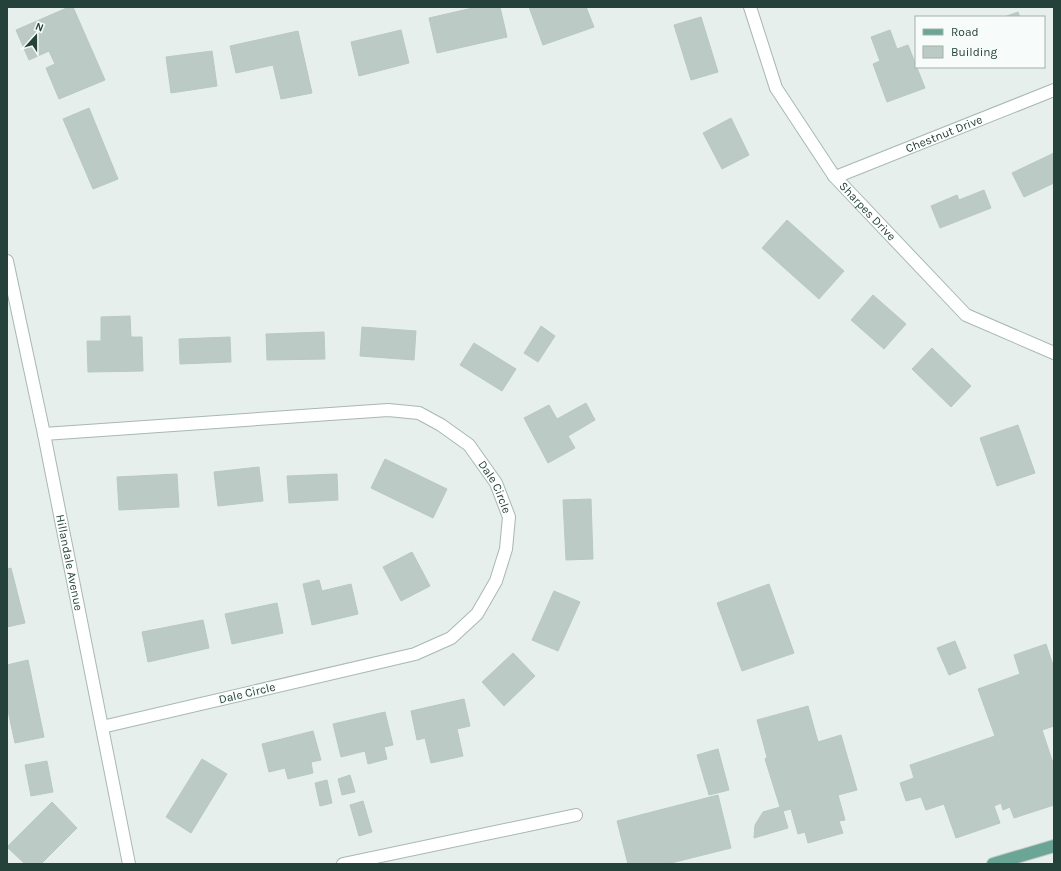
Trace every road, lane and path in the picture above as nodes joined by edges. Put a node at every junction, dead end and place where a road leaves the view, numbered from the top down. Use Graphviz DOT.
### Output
graph roads {
  1 [pos="750,7"];
  2 [pos="1054,90"];
  3 [pos="834,176"];
  4 [pos="7,261"];
  5 [pos="1054,353"];
  6 [pos="44,434"];
  7 [pos="102,726"];
  8 [pos="576,815"];
  9 [pos="1054,846"];
  10 [pos="129,864"];
  11 [pos="343,864"];
  12 [pos="993,864"];
  1 -- 3 [label="street, Sharpes Drive"];
  2 -- 3 [label="street, Chestnut Drive"];
  3 -- 5 [label="street, Sharpes Drive"];
  4 -- 6 [label="street, Hillandale Avenue"];
  6 -- 7 [label="street, Hillandale Avenue"];
  6 -- 7 [label="street, Dale Circle"];
  7 -- 10 [label="street, Hillandale Avenue"];
  8 -- 11 [label="street"];
  9 -- 12 [label="main road"];
}
